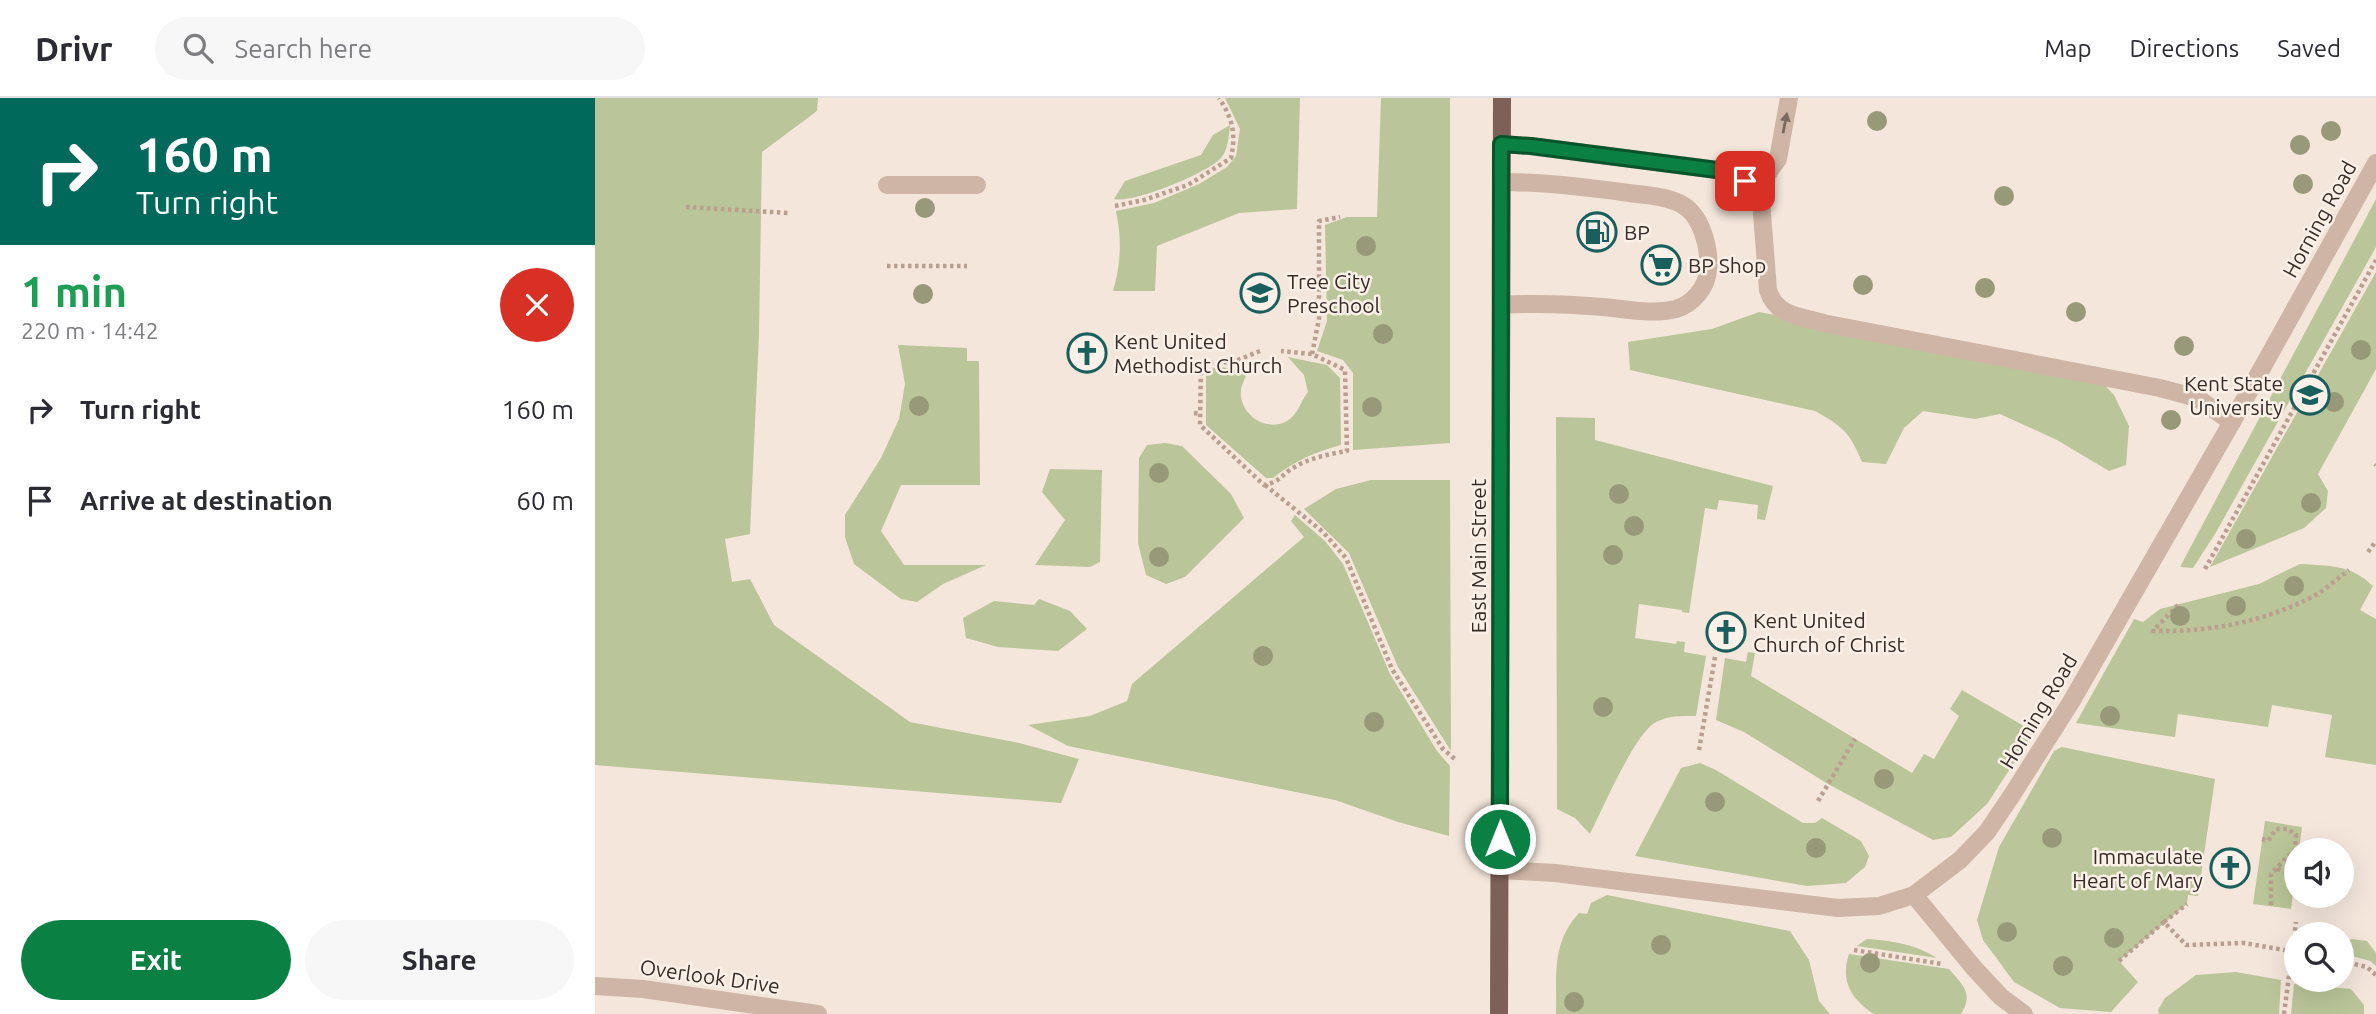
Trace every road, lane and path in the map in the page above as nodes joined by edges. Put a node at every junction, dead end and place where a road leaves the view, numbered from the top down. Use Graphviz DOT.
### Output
graph roads {
  1 [pos="1219,98"];
  2 [pos="1501,98"];
  3 [pos="1789,98"];
  4 [pos="1501,144"];
  5 [pos="2376,163"];
  6 [pos="1501,182"];
  7 [pos="887,185"];
  8 [pos="977,185"];
  9 [pos="1756,190"];
  10 [pos="1115,205"];
  11 [pos="686,207"];
  12 [pos="789,213"];
  13 [pos="1340,217"];
  14 [pos="2376,260"];
  15 [pos="887,267"];
  16 [pos="967,267"];
  17 [pos="1501,305"];
  18 [pos="1260,351"];
  19 [pos="1281,351"];
  20 [pos="1311,354"];
  21 [pos="1193,413"];
  22 [pos="1201,414"];
  23 [pos="2232,422"];
  24 [pos="1264,485"];
  25 [pos="2376,541"];
  26 [pos="2368,552"];
  27 [pos="2205,569"];
  28 [pos="2349,570"];
  29 [pos="2178,605"];
  30 [pos="1715,657"];
  31 [pos="1855,739"];
  32 [pos="1699,750"];
  33 [pos="1457,761"];
  34 [pos="1818,801"];
  35 [pos="2262,839"];
  36 [pos="2277,869"];
  37 [pos="1501,870"];
  38 [pos="2284,872"];
  39 [pos="1914,894"];
  40 [pos="2187,904"];
  41 [pos="2271,906"];
  42 [pos="2164,922"];
  43 [pos="1854,950"];
  44 [pos="2284,950"];
  45 [pos="2119,961"];
  46 [pos="2354,964"];
  47 [pos="1974,968"];
  48 [pos="2376,975"];
  49 [pos="595,986"];
  50 [pos="2288,992"];
  51 [pos="818,1014"];
  52 [pos="1499,1014"];
  53 [pos="2024,1014"];
  54 [pos="2284,1014"];
  1 -- 10 [label="path"];
  2 -- 4 [label="main road, East Main Street"];
  9 -- 3 [label="street, one-way"];
  4 -- 6 [label="main road, East Main Street"];
  4 -- 9 [label="street"];
  5 -- 23 [label="street, Horning Road"];
  6 -- 17 [label="main road, East Main Street"];
  6 -- 17 [label="street"];
  7 -- 8 [label="street"];
  9 -- 23 [label="street"];
  11 -- 12 [label="path"];
  13 -- 20 [label="path"];
  14 -- 27 [label="path"];
  15 -- 16 [label="path"];
  17 -- 37 [label="main road, East Main Street"];
  18 -- 22 [label="path"];
  19 -- 20 [label="path"];
  20 -- 24 [label="path"];
  21 -- 22 [label="path"];
  22 -- 24 [label="path"];
  23 -- 39 [label="street, Horning Road"];
  24 -- 33 [label="path"];
  25 -- 26 [label="path"];
  28 -- 29 [label="path"];
  30 -- 32 [label="path"];
  31 -- 34 [label="path"];
  35 -- 36 [label="path"];
  36 -- 38 [label="path"];
  36 -- 41 [label="path"];
  37 -- 39 [label="street, Horning Road"];
  37 -- 52 [label="main road, East Main Street"];
  39 -- 47 [label="street"];
  40 -- 42 [label="path"];
  42 -- 44 [label="path"];
  42 -- 45 [label="path"];
  43 -- 47 [label="path"];
  46 -- 48 [label="path"];
  47 -- 53 [label="street"];
  49 -- 51 [label="street, Overlook Drive"];
  50 -- 54 [label="path"];
}
